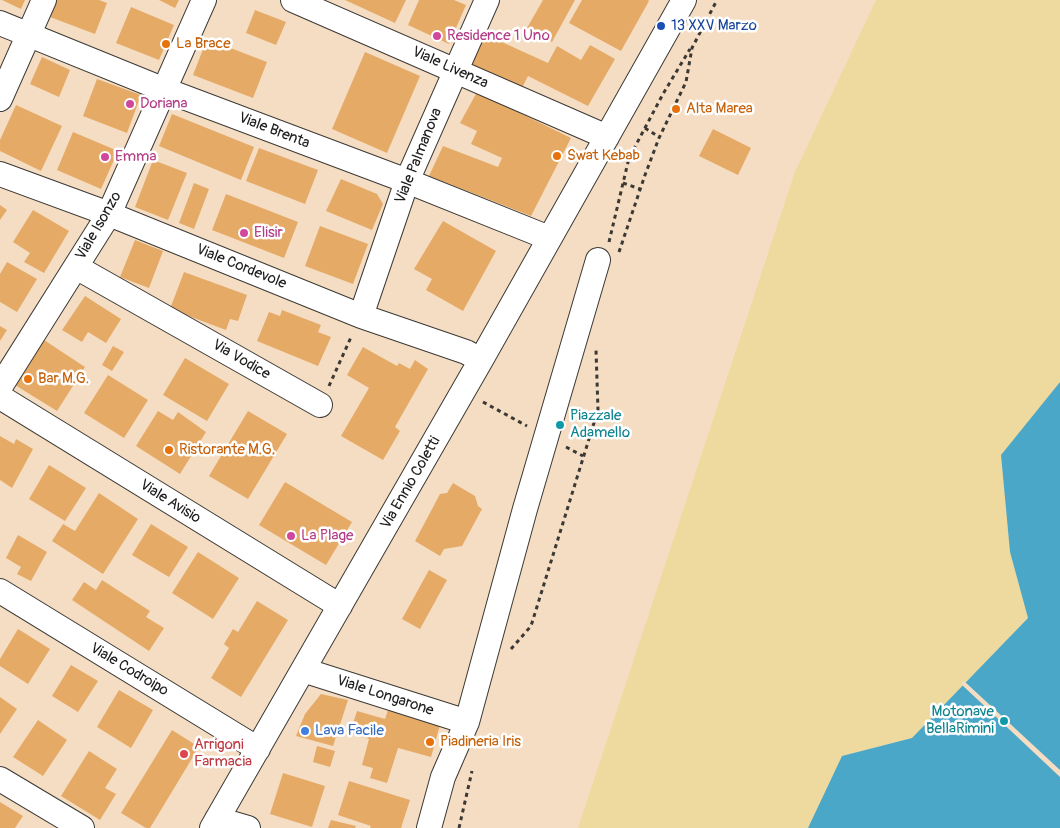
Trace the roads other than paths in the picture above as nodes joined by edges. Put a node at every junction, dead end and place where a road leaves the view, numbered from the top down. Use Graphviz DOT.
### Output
graph roads {
  1 [pos="44,0"];
  2 [pos="204,0"];
  3 [pos="292,0"];
  4 [pos="487,0"];
  5 [pos="684,0"];
  6 [pos="0,23"];
  7 [pos="28,34"];
  8 [pos="456,70"];
  9 [pos="165,90"];
  10 [pos="0,100"];
  11 [pos="607,137"];
  12 [pos="0,174"];
  13 [pos="407,181"];
  14 [pos="109,214"];
  15 [pos="549,238"];
  16 [pos="608,258"];
  17 [pos="76,267"];
  18 [pos="360,316"];
  19 [pos="481,360"];
  20 [pos="0,387"];
  21 [pos="0,397"];
  22 [pos="320,406"];
  23 [pos="0,591"];
  24 [pos="340,606"];
  25 [pos="303,670"];
  26 [pos="467,722"];
  27 [pos="258,749"];
  28 [pos="0,779"];
  29 [pos="215,824"];
  30 [pos="82,828"];
  31 [pos="248,828"];
  32 [pos="429,828"];
  1 -- 7 [label="street"];
  2 -- 9 [label="street, Viale Isonzo"];
  3 -- 8 [label="street, Viale Livenza"];
  4 -- 8 [label="street, Viale Palmanova"];
  5 -- 11 [label="street, Via Ennio Coletti"];
  6 -- 7 [label="street, Viale Brenta"];
  7 -- 9 [label="street, Viale Brenta"];
  7 -- 10 [label="street"];
  8 -- 11 [label="street, Viale Livenza"];
  8 -- 13 [label="street, Viale Palmanova"];
  9 -- 13 [label="street, Viale Brenta"];
  9 -- 14 [label="street, Viale Isonzo"];
  11 -- 15 [label="street, Via Ennio Coletti"];
  12 -- 14 [label="street, Viale Cordevole"];
  13 -- 15 [label="street, Viale Brenta"];
  13 -- 18 [label="street, Viale Palmanova"];
  14 -- 17 [label="street, Viale Isonzo"];
  14 -- 18 [label="street, Viale Cordevole"];
  15 -- 19 [label="street, Via Ennio Coletti"];
  16 -- 26 [label="street"];
  17 -- 20 [label="street, Viale Isonzo"];
  17 -- 22 [label="street, Via Vodice"];
  18 -- 19 [label="street, Viale Cordevole"];
  19 -- 24 [label="street, Via Ennio Coletti"];
  21 -- 24 [label="street, Viale Avisio"];
  23 -- 27 [label="street, Viale Codroipo"];
  24 -- 25 [label="street, Via Ennio Coletti"];
  25 -- 26 [label="street, Viale Longarone"];
  25 -- 27 [label="street, Via Ennio Coletti"];
  26 -- 32 [label="street"];
  27 -- 29 [label="street, Via Ennio Coletti"];
  28 -- 30 [label="street"];
  29 -- 31 [label="street"];
}
